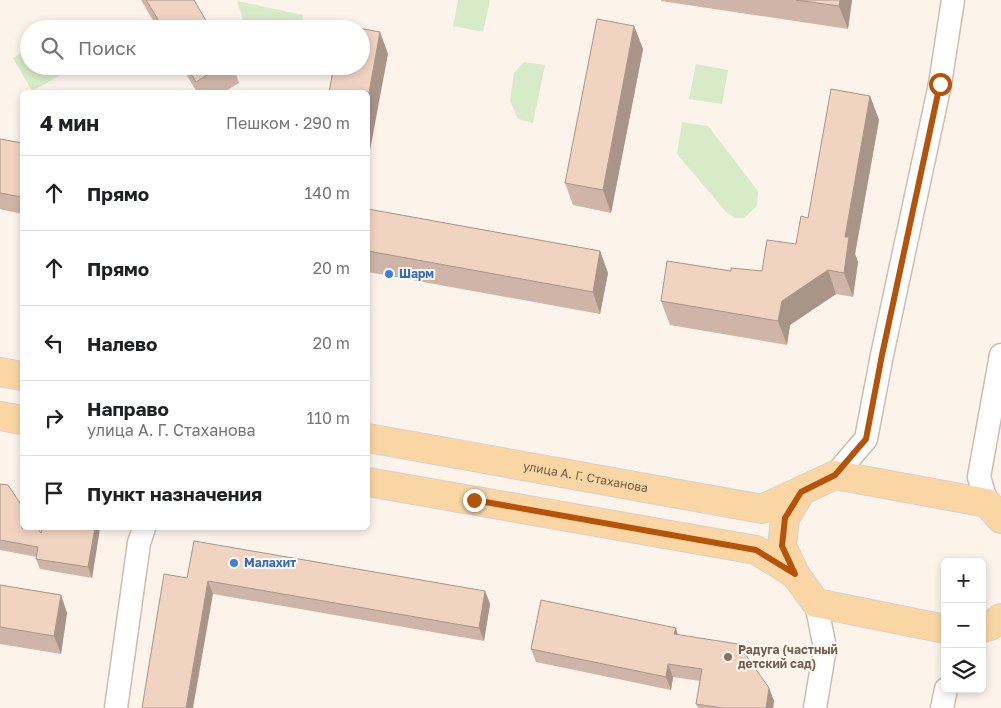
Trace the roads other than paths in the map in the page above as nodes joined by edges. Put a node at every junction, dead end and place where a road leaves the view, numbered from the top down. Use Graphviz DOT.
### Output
graph roads {
  1 [pos="953,0"];
  2 [pos="1001,354"];
  3 [pos="0,372"];
  4 [pos="20,376"];
  5 [pos="0,416"];
  6 [pos="20,420"];
  7 [pos="370,438"];
  8 [pos="835,475"];
  9 [pos="370,482"];
  10 [pos="801,492"];
  11 [pos="994,511"];
  12 [pos="143,530"];
  13 [pos="795,574"];
  14 [pos="816,603"];
  15 [pos="1001,618"];
  16 [pos="986,627"];
  17 [pos="941,628"];
  18 [pos="945,693"];
  19 [pos="116,708"];
  20 [pos="815,708"];
  21 [pos="942,708"];
  1 -- 8 [label="street"];
  2 -- 11 [label="street"];
  3 -- 4 [label="main road"];
  5 -- 6 [label="main road"];
  7 -- 10 [label="main road, улица А. Г. Стаханова"];
  8 -- 10 [label="main road, улица А. Г. Стаханова"];
  8 -- 11 [label="main road"];
  9 -- 13 [label="main road"];
  10 -- 13 [label="main road"];
  12 -- 19 [label="street"];
  13 -- 14 [label="main road"];
  14 -- 17 [label="main road"];
  14 -- 20 [label="street"];
  15 -- 16 [label="main road"];
  18 -- 21 [label="street"];
}
